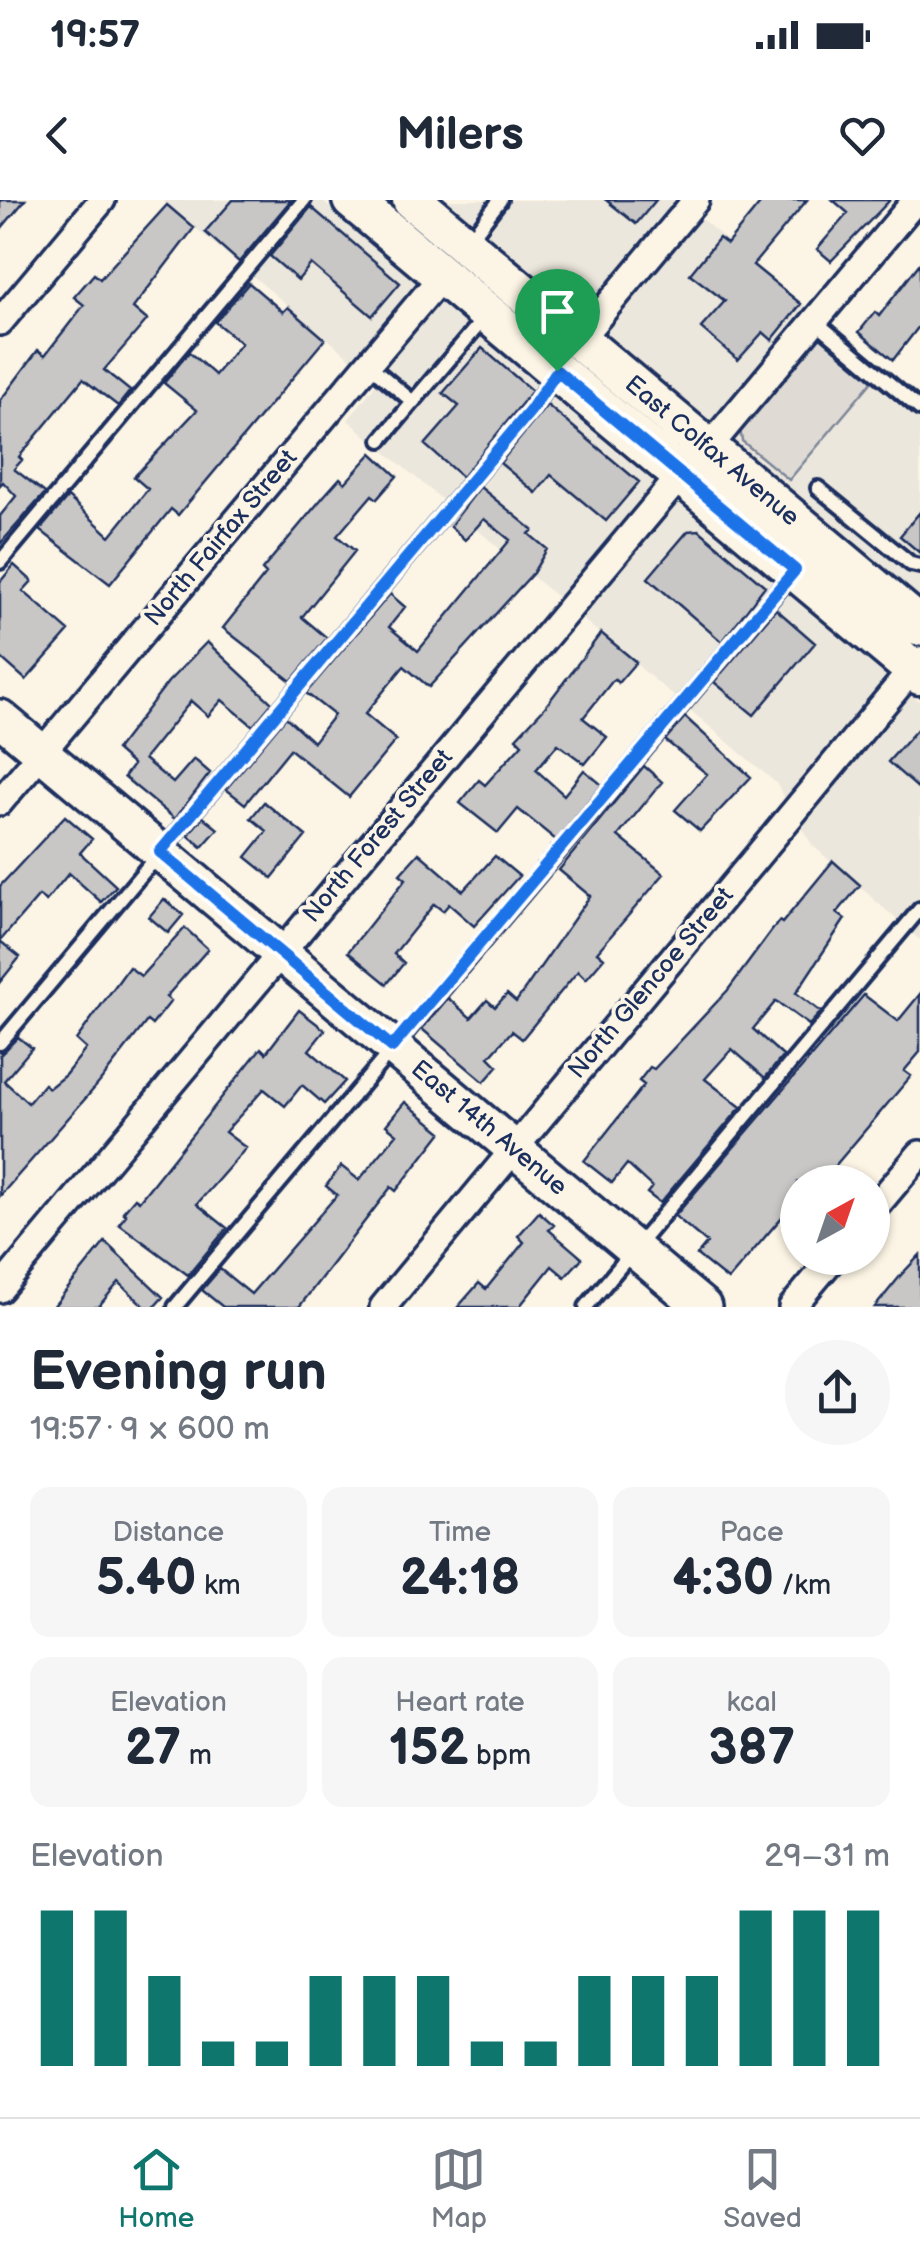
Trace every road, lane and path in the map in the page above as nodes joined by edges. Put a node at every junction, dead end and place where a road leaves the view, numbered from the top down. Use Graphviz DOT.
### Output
graph roads {
  1 [pos="102,200"];
  2 [pos="304,200"];
  3 [pos="352,200"];
  4 [pos="412,200"];
  5 [pos="500,200"];
  6 [pos="696,200"];
  7 [pos="916,200"];
  8 [pos="466,245"];
  9 [pos="442,275"];
  10 [pos="488,313"];
  11 [pos="815,321"];
  12 [pos="0,322"];
  13 [pos="579,340"];
  14 [pos="368,364"];
  15 [pos="557,371"];
  16 [pos="413,402"];
  17 [pos="920,409"];
  18 [pos="381,440"];
  19 [pos="708,448"];
  20 [pos="681,475"];
  21 [pos="818,488"];
  22 [pos="0,562"];
  23 [pos="920,566"];
  24 [pos="795,570"];
  25 [pos="920,626"];
  26 [pos="918,668"];
  27 [pos="0,718"];
  28 [pos="41,752"];
  29 [pos="0,802"];
  30 [pos="160,852"];
  31 [pos="920,909"];
  32 [pos="280,953"];
  33 [pos="0,1043"];
  34 [pos="392,1047"];
  35 [pos="514,1148"];
  36 [pos="920,1154"];
  37 [pos="890,1189"];
  38 [pos="634,1250"];
  39 [pos="819,1275"];
  40 [pos="0,1290"];
  41 [pos="175,1307"];
  42 [pos="383,1307"];
  43 [pos="586,1307"];
  44 [pos="703,1307"];
  45 [pos="792,1307"];
  1 -- 12 [label="street"];
  2 -- 22 [label="lane"];
  3 -- 9 [label="main road, East Colfax Avenue"];
  4 -- 8 [label="main road, East Colfax Avenue"];
  5 -- 8 [label="lane"];
  6 -- 13 [label="street"];
  7 -- 11 [label="street"];
  8 -- 13 [label="main road, East Colfax Avenue"];
  9 -- 10 [label="main road, East Colfax Avenue"];
  9 -- 14 [label="street, North Fairfax Street"];
  10 -- 15 [label="main road, East Colfax Avenue"];
  10 -- 16 [label="lane"];
  11 -- 17 [label="lane"];
  11 -- 19 [label="street"];
  13 -- 19 [label="main road, East Colfax Avenue"];
  14 -- 16 [label="lane"];
  14 -- 28 [label="street, North Fairfax Street"];
  15 -- 20 [label="main road, East Colfax Avenue"];
  15 -- 30 [label="lane"];
  16 -- 18 [label="lane"];
  19 -- 25 [label="main road, East Colfax Avenue"];
  20 -- 24 [label="main road, East Colfax Avenue"];
  20 -- 32 [label="street, North Forest Street"];
  21 -- 23 [label="lane"];
  24 -- 26 [label="main road, East Colfax Avenue"];
  24 -- 34 [label="lane"];
  26 -- 35 [label="street, North Glencoe Street"];
  27 -- 28 [label="main road, East 14th Avenue"];
  28 -- 29 [label="street, North Fairfax Street"];
  28 -- 30 [label="main road, East 14th Avenue"];
  30 -- 32 [label="main road, East 14th Avenue"];
  30 -- 33 [label="lane"];
  31 -- 38 [label="lane"];
  32 -- 34 [label="main road, East 14th Avenue"];
  32 -- 40 [label="street, North Forest Street"];
  34 -- 35 [label="main road, East 14th Avenue"];
  34 -- 41 [label="lane"];
  35 -- 38 [label="main road, East 14th Avenue"];
  35 -- 42 [label="street, North Glencoe Street"];
  36 -- 37 [label="street"];
  38 -- 43 [label="lane"];
  38 -- 44 [label="main road, East 14th Avenue"];
  39 -- 45 [label="street"];
}
